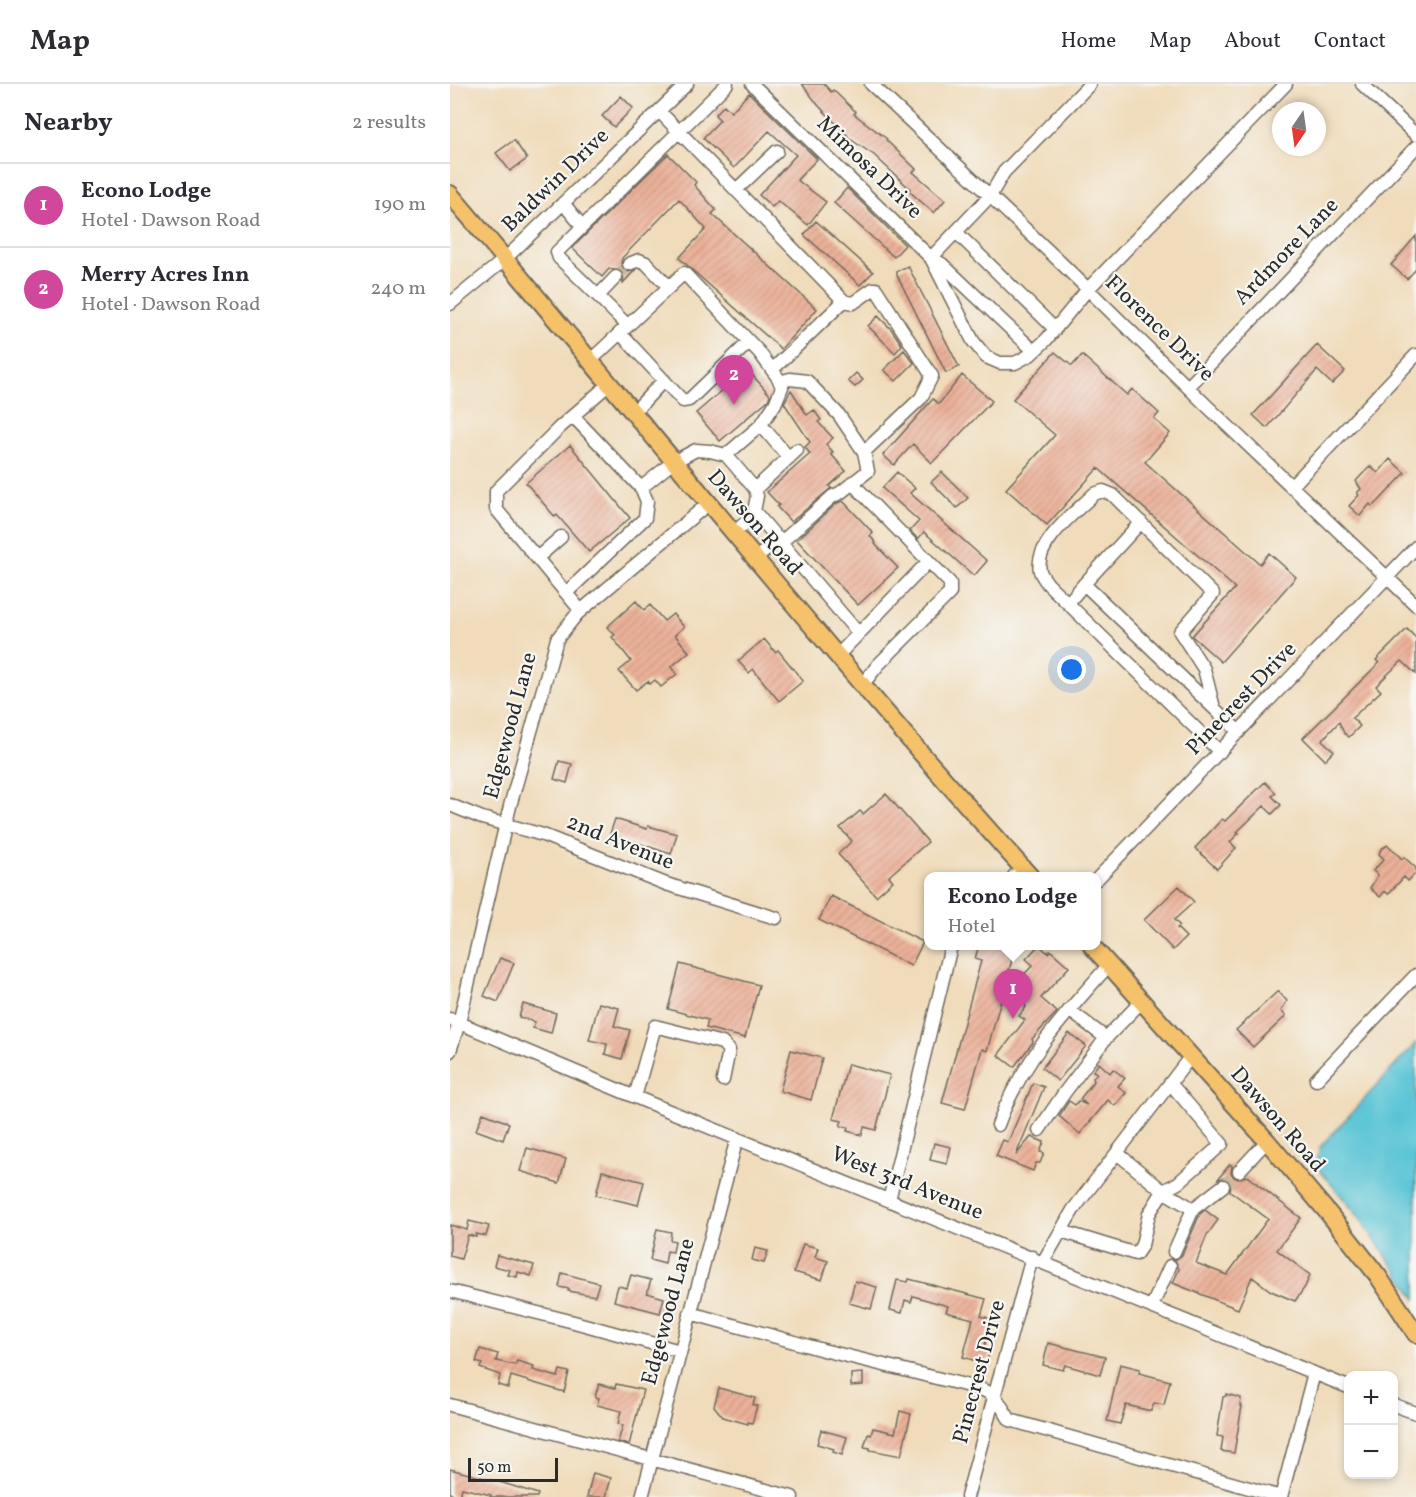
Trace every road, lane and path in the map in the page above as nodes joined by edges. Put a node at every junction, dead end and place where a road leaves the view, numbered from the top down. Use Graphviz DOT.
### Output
graph roads {
  1 [pos="687,84"];
  2 [pos="727,84"];
  3 [pos="752,84"];
  4 [pos="1090,84"];
  5 [pos="1286,84"];
  6 [pos="1362,84"];
  7 [pos="879,87"];
  8 [pos="659,111"];
  9 [pos="680,132"];
  10 [pos="1416,135"];
  11 [pos="1416,147"];
  12 [pos="777,151"];
  13 [pos="736,190"];
  14 [pos="450,194"];
  15 [pos="990,196"];
  16 [pos="563,203"];
  17 [pos="582,226"];
  18 [pos="956,232"];
  19 [pos="931,258"];
  20 [pos="505,259"];
  21 [pos="629,264"];
  22 [pos="616,277"];
  23 [pos="669,287"];
  24 [pos="1088,290"];
  25 [pos="598,296"];
  26 [pos="844,301"];
  27 [pos="450,304"];
  28 [pos="624,329"];
  29 [pos="1055,329"];
  30 [pos="749,342"];
  31 [pos="1034,351"];
  32 [pos="1416,355"];
  33 [pos="590,361"];
  34 [pos="772,370"];
  35 [pos="664,380"];
  36 [pos="780,382"];
  37 [pos="609,384"];
  38 [pos="1189,386"];
  39 [pos="633,413"];
  40 [pos="573,416"];
  41 [pos="761,425"];
  42 [pos="864,452"];
  43 [pos="726,455"];
  44 [pos="673,462"];
  45 [pos="852,483"];
  46 [pos="1291,487"];
  47 [pos="641,488"];
  48 [pos="755,489"];
  49 [pos="709,503"];
  50 [pos="756,513"];
  51 [pos="1141,522"];
  52 [pos="734,533"];
  53 [pos="561,537"];
  54 [pos="779,540"];
  55 [pos="1416,547"];
  56 [pos="537,558"];
  57 [pos="756,558"];
  58 [pos="928,562"];
  59 [pos="1386,578"];
  60 [pos="1084,584"];
  61 [pos="566,593"];
  62 [pos="1068,603"];
  63 [pos="1416,605"];
  64 [pos="580,611"];
  65 [pos="859,634"];
  66 [pos="838,655"];
  67 [pos="863,684"];
  68 [pos="1214,708"];
  69 [pos="1239,732"];
  70 [pos="1220,752"];
  71 [pos="450,805"];
  72 [pos="506,825"];
  73 [pos="1020,872"];
  74 [pos="1101,875"];
  75 [pos="776,918"];
  76 [pos="950,950"];
  77 [pos="1096,950"];
  78 [pos="1109,964"];
  79 [pos="1416,975"];
  80 [pos="1142,1001"];
  81 [pos="1069,1010"];
  82 [pos="455,1021"];
  83 [pos="1106,1038"];
  84 [pos="450,1051"];
  85 [pos="1191,1056"];
  86 [pos="723,1080"];
  87 [pos="1316,1080"];
  88 [pos="1170,1083"];
  89 [pos="635,1097"];
  90 [pos="998,1125"];
  91 [pos="1039,1130"];
  92 [pos="737,1138"];
  93 [pos="1267,1141"];
  94 [pos="1117,1153"];
  95 [pos="1239,1171"];
  96 [pos="1223,1186"];
  97 [pos="1163,1191"];
  98 [pos="889,1200"];
  99 [pos="1193,1209"];
  100 [pos="1061,1231"];
  101 [pos="1174,1252"];
  102 [pos="1037,1260"];
  103 [pos="1170,1266"];
  104 [pos="450,1292"];
  105 [pos="1152,1306"];
  106 [pos="690,1313"];
  107 [pos="1416,1334"];
  108 [pos="680,1351"];
  109 [pos="1314,1373"];
  110 [pos="1344,1385"];
  111 [pos="995,1396"];
  112 [pos="450,1405"];
  113 [pos="1398,1406"];
  114 [pos="1416,1413"];
  115 [pos="652,1460"];
  116 [pos="642,1497"];
  117 [pos="792,1497"];
  118 [pos="967,1497"];
  119 [pos="1281,1497"];
  1 -- 8 [label="street, Baldwin Drive"];
  2 -- 9 [label="street"];
  3 -- 19 [label="street, Mimosa Drive"];
  4 -- 15 [label="street"];
  5 -- 24 [label="street, Mimosa Drive"];
  6 -- 10 [label="street"];
  7 -- 15 [label="street, Florence Drive"];
  8 -- 9 [label="street"];
  8 -- 16 [label="street, Baldwin Drive"];
  9 -- 13 [label="street"];
  9 -- 17 [label="street"];
  11 -- 38 [label="street, Ardmore Lane"];
  12 -- 13 [label="street"];
  13 -- 26 [label="street"];
  14 -- 20 [label="main road, Dawson Road"];
  15 -- 18 [label="street"];
  15 -- 24 [label="street, Florence Drive"];
  16 -- 17 [label="street"];
  16 -- 20 [label="street, Baldwin Drive"];
  17 -- 25 [label="street"];
  18 -- 19 [label="street"];
  18 -- 29 [label="street"];
  19 -- 31 [label="street"];
  19 -- 31 [label="street, Mimosa Drive"];
  20 -- 27 [label="street, Baldwin Drive"];
  20 -- 33 [label="main road, Dawson Road"];
  21 -- 23 [label="street"];
  22 -- 25 [label="street"];
  23 -- 28 [label="street"];
  23 -- 30 [label="street"];
  24 -- 29 [label="street, Mimosa Drive"];
  24 -- 38 [label="street, Florence Drive"];
  25 -- 28 [label="street"];
  26 -- 34 [label="street"];
  26 -- 42 [label="street"];
  28 -- 33 [label="street"];
  28 -- 35 [label="street"];
  29 -- 31 [label="street, Mimosa Drive"];
  30 -- 34 [label="street"];
  30 -- 35 [label="street"];
  32 -- 46 [label="street"];
  33 -- 37 [label="main road, Dawson Road"];
  34 -- 36 [label="street"];
  35 -- 39 [label="street"];
  36 -- 41 [label="street"];
  36 -- 42 [label="street"];
  37 -- 39 [label="main road, Dawson Road"];
  37 -- 40 [label="street"];
  38 -- 46 [label="street, Florence Drive"];
  39 -- 44 [label="main road, Dawson Road"];
  40 -- 47 [label="street"];
  40 -- 56 [label="street"];
  41 -- 43 [label="street"];
  41 -- 48 [label="street"];
  42 -- 45 [label="street"];
  43 -- 44 [label="street"];
  43 -- 48 [label="street"];
  44 -- 47 [label="street"];
  44 -- 49 [label="main road, Dawson Road"];
  45 -- 54 [label="street"];
  45 -- 58 [label="street"];
  46 -- 59 [label="street, Florence Drive"];
  47 -- 61 [label="street"];
  48 -- 50 [label="street"];
  49 -- 52 [label="main road, Dawson Road"];
  49 -- 64 [label="street, Edgewood Lane"];
  50 -- 52 [label="street"];
  50 -- 54 [label="street"];
  51 -- 60 [label="street"];
  51 -- 62 [label="street"];
  51 -- 68 [label="street"];
  52 -- 57 [label="main road, Dawson Road"];
  53 -- 56 [label="street"];
  54 -- 57 [label="street"];
  54 -- 65 [label="street"];
  55 -- 59 [label="street, Pinecrest Drive"];
  56 -- 61 [label="street"];
  57 -- 66 [label="main road, Dawson Road"];
  58 -- 65 [label="street"];
  58 -- 67 [label="street"];
  59 -- 63 [label="street, Florence Drive"];
  59 -- 69 [label="street, Pinecrest Drive"];
  60 -- 62 [label="street"];
  60 -- 68 [label="street"];
  61 -- 64 [label="street"];
  62 -- 70 [label="street"];
  64 -- 72 [label="street, Edgewood Lane"];
  65 -- 66 [label="street"];
  66 -- 67 [label="main road, Dawson Road"];
  67 -- 73 [label="main road, Dawson Road"];
  68 -- 69 [label="street"];
  69 -- 70 [label="street, Pinecrest Drive"];
  70 -- 74 [label="street, Pinecrest Drive"];
  71 -- 72 [label="street, 2nd Avenue"];
  72 -- 75 [label="street, 2nd Avenue"];
  72 -- 82 [label="street, Edgewood Lane"];
  76 -- 98 [label="street"];
  77 -- 78 [label="main road, Dawson Road"];
  78 -- 80 [label="main road, Dawson Road"];
  78 -- 81 [label="street"];
  79 -- 87 [label="street"];
  80 -- 83 [label="street"];
  80 -- 85 [label="main road, Dawson Road"];
  81 -- 83 [label="street"];
  81 -- 90 [label="street"];
  82 -- 84 [label="street, Edgewood Lane"];
  82 -- 89 [label="street, West 3rd Avenue"];
  83 -- 91 [label="street"];
  85 -- 88 [label="street, Pinecrest Drive"];
  85 -- 93 [label="main road, Dawson Road"];
  86 -- 89 [label="street"];
  88 -- 94 [label="street, Pinecrest Drive"];
  88 -- 97 [label="street"];
  89 -- 92 [label="street, West 3rd Avenue"];
  92 -- 98 [label="street, West 3rd Avenue"];
  92 -- 106 [label="street, Edgewood Lane"];
  93 -- 95 [label="street"];
  93 -- 107 [label="main road, Dawson Road"];
  94 -- 97 [label="street"];
  94 -- 100 [label="street, Pinecrest Drive"];
  96 -- 99 [label="street"];
  97 -- 99 [label="street"];
  97 -- 100 [label="street"];
  98 -- 102 [label="street, West 3rd Avenue"];
  99 -- 101 [label="street"];
  100 -- 102 [label="street, Pinecrest Drive"];
  102 -- 105 [label="street, West 3rd Avenue"];
  102 -- 111 [label="street, Pinecrest Drive"];
  103 -- 105 [label="street"];
  104 -- 108 [label="street"];
  105 -- 109 [label="street, West 3rd Avenue"];
  106 -- 108 [label="street, Edgewood Lane"];
  106 -- 111 [label="street"];
  108 -- 115 [label="street, Edgewood Lane"];
  109 -- 110 [label="street, West 3rd Avenue"];
  109 -- 119 [label="street"];
  111 -- 118 [label="street, Pinecrest Drive"];
  111 -- 119 [label="street"];
  112 -- 115 [label="street"];
  113 -- 114 [label="street"];
  115 -- 116 [label="street, Edgewood Lane"];
  115 -- 117 [label="street"];
}
